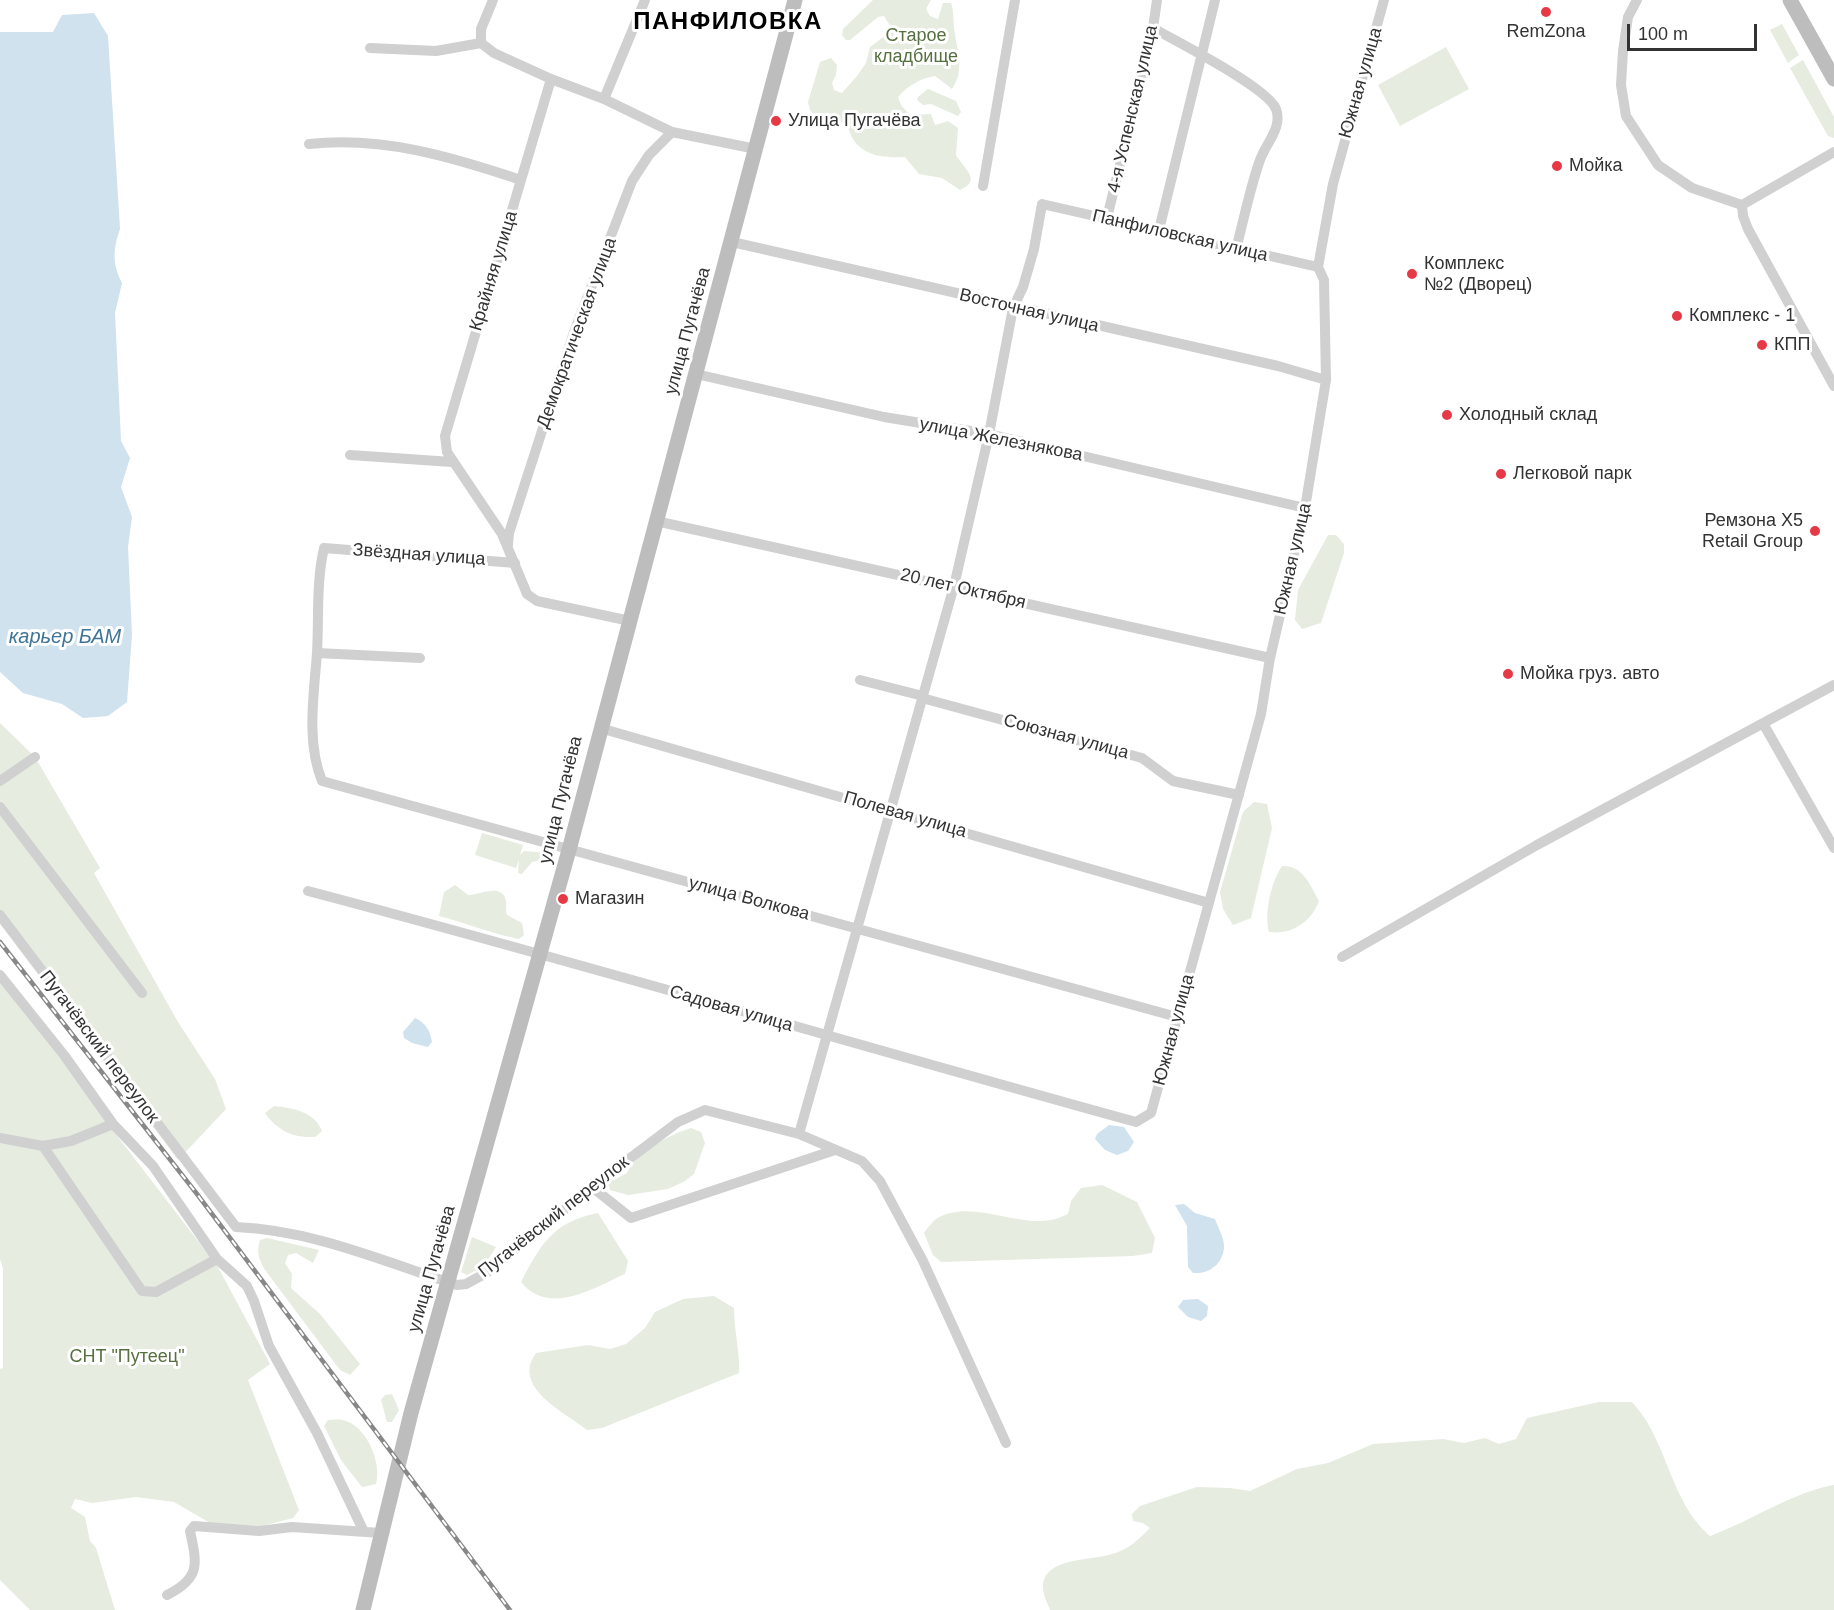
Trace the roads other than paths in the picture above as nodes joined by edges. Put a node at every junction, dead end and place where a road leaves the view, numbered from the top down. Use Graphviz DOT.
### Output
graph roads {
  1 [pos="493,0"];
  2 [pos="645,0"];
  3 [pos="795,0"];
  4 [pos="1016,0"];
  5 [pos="1157,0"];
  6 [pos="1215,0"];
  7 [pos="1384,0"];
  8 [pos="1637,0"];
  9 [pos="1790,0"];
  10 [pos="1154,28"];
  11 [pos="481,43"];
  12 [pos="370,48"];
  13 [pos="1202,56"];
  14 [pos="551,79"];
  15 [pos="1834,79"];
  16 [pos="604,99"];
  17 [pos="672,132"];
  18 [pos="309,144"];
  19 [pos="756,149"];
  20 [pos="1834,152"];
  21 [pos="521,180"];
  22 [pos="983,186"];
  23 [pos="1742,205"];
  24 [pos="1107,218"];
  25 [pos="1159,230"];
  26 [pos="732,243"];
  27 [pos="1236,249"];
  28 [pos="1318,267"];
  29 [pos="1013,308"];
  30 [pos="696,374"];
  31 [pos="1326,380"];
  32 [pos="1834,386"];
  33 [pos="989,434"];
  34 [pos="350,455"];
  35 [pos="452,462"];
  36 [pos="1305,508"];
  37 [pos="656,521"];
  38 [pos="508,548"];
  39 [pos="515,563"];
  40 [pos="954,586"];
  41 [pos="630,621"];
  42 [pos="317,653"];
  43 [pos="420,658"];
  44 [pos="1270,658"];
  45 [pos="860,680"];
  46 [pos="1834,685"];
  47 [pos="923,697"];
  48 [pos="1764,724"];
  49 [pos="600,728"];
  50 [pos="35,757"];
  51 [pos="0,781"];
  52 [pos="1239,795"];
  53 [pos="0,807"];
  54 [pos="890,811"];
  55 [pos="1834,848"];
  56 [pos="569,850"];
  57 [pos="308,891"];
  58 [pos="1209,903"];
  59 [pos="0,915"];
  60 [pos="856,928"];
  61 [pos="540,952"];
  62 [pos="1342,957"];
  63 [pos="0,975"];
  64 [pos="142,993"];
  65 [pos="1177,1017"];
  66 [pos="828,1038"];
  67 [pos="1151,1113"];
  68 [pos="113,1124"];
  69 [pos="799,1134"];
  70 [pos="0,1138"];
  71 [pos="43,1146"];
  72 [pos="836,1150"];
  73 [pos="592,1187"];
  74 [pos="217,1259"];
  75 [pos="449,1282"];
  76 [pos="1006,1443"];
  77 [pos="364,1532"];
  78 [pos="381,1533"];
  79 [pos="167,1595"];
  80 [pos="363,1610"];
  1 -- 11 [label="street"];
  2 -- 16 [label="street"];
  3 -- 19 [label="street, улица Пугачёва"];
  4 -- 22 [label="street"];
  5 -- 10 [label="street, 4-я Успенская улица"];
  6 -- 13 [label="street"];
  7 -- 28 [label="street, Южная улица"];
  8 -- 23 [label="street"];
  9 -- 15 [label="street"];
  10 -- 13 [label="street"];
  10 -- 24 [label="street, 4-я Успенская улица"];
  11 -- 12 [label="street"];
  11 -- 14 [label="street"];
  13 -- 25 [label="street"];
  13 -- 27 [label="street"];
  14 -- 16 [label="street"];
  14 -- 21 [label="street, Крайняя улица"];
  16 -- 17 [label="street"];
  17 -- 19 [label="street"];
  17 -- 38 [label="street, Демократическая улица"];
  18 -- 21 [label="street"];
  19 -- 26 [label="street, улица Пугачёва"];
  20 -- 23 [label="street"];
  21 -- 35 [label="street, Крайняя улица"];
  23 -- 32 [label="street"];
  24 -- 25 [label="street, Панфиловская улица"];
  24 -- 29 [label="street, Панфиловская улица"];
  25 -- 27 [label="street, Панфиловская улица"];
  26 -- 29 [label="street, Восточная улица"];
  26 -- 30 [label="street, улица Пугачёва"];
  27 -- 28 [label="street, Панфиловская улица"];
  28 -- 31 [label="street, Южная улица"];
  29 -- 31 [label="street, Восточная улица"];
  29 -- 33 [label="street"];
  30 -- 33 [label="street, улица Железнякова"];
  30 -- 37 [label="street, улица Пугачёва"];
  31 -- 36 [label="street, Южная улица"];
  33 -- 36 [label="street, улица Железнякова"];
  33 -- 40 [label="street"];
  34 -- 35 [label="street"];
  35 -- 38 [label="street"];
  36 -- 44 [label="street, Южная улица"];
  37 -- 40 [label="street, 20 лет Октября"];
  37 -- 41 [label="street, улица Пугачёва"];
  38 -- 39 [label="street"];
  39 -- 41 [label="street"];
  39 -- 42 [label="street, Звёздная улица"];
  40 -- 44 [label="street, 20 лет Октября"];
  40 -- 47 [label="street"];
  41 -- 49 [label="street, улица Пугачёва"];
  42 -- 43 [label="street"];
  42 -- 56 [label="street, улица Волкова"];
  44 -- 52 [label="street, Южная улица"];
  45 -- 47 [label="street, Союзная улица"];
  46 -- 48 [label="street"];
  47 -- 52 [label="street, Союзная улица"];
  47 -- 54 [label="street"];
  48 -- 55 [label="street"];
  48 -- 62 [label="street"];
  49 -- 54 [label="street, Полевая улица"];
  49 -- 56 [label="street, улица Пугачёва"];
  50 -- 51 [label="street"];
  52 -- 58 [label="street, Южная улица"];
  53 -- 64 [label="street"];
  54 -- 58 [label="street, Полевая улица"];
  54 -- 60 [label="street"];
  56 -- 60 [label="street, улица Волкова"];
  56 -- 61 [label="street, улица Пугачёва"];
  57 -- 61 [label="street, Садовая улица"];
  58 -- 65 [label="street, Южная улица"];
  59 -- 75 [label="street, Пугачёвский переулок"];
  60 -- 65 [label="street, улица Волкова"];
  60 -- 66 [label="street"];
  61 -- 66 [label="street, Садовая улица"];
  61 -- 75 [label="street, улица Пугачёва"];
  63 -- 68 [label="street"];
  65 -- 67 [label="street, Южная улица"];
  66 -- 67 [label="street, Садовая улица"];
  66 -- 69 [label="street"];
  68 -- 71 [label="street"];
  68 -- 74 [label="street"];
  69 -- 72 [label="street, Пугачёвский переулок"];
  69 -- 73 [label="street, Пугачёвский переулок"];
  70 -- 71 [label="street"];
  71 -- 74 [label="street"];
  72 -- 73 [label="street"];
  72 -- 76 [label="street, Пугачёвский переулок"];
  73 -- 75 [label="street, Пугачёвский переулок"];
  74 -- 77 [label="street"];
  75 -- 78 [label="street, улица Пугачёва"];
  77 -- 78 [label="street"];
  77 -- 79 [label="street"];
  78 -- 80 [label="street, улица Пугачёва"];
}
